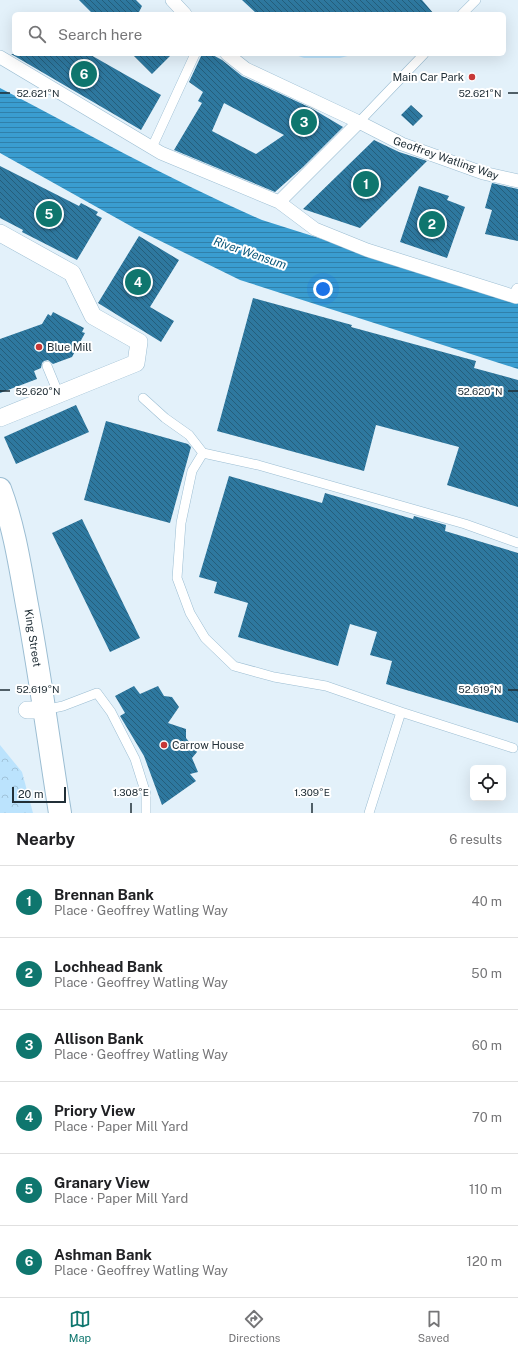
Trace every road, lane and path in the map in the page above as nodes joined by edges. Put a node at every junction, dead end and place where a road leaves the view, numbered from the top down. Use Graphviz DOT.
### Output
graph roads {
  1 [pos="172,0"];
  2 [pos="476,0"];
  3 [pos="183,12"];
  4 [pos="464,12"];
  5 [pos="194,56"];
  6 [pos="230,56"];
  7 [pos="422,56"];
  8 [pos="0,57"];
  9 [pos="358,122"];
  10 [pos="151,147"];
  11 [pos="518,181"];
  12 [pos="279,202"];
  13 [pos="0,233"];
  14 [pos="518,290"];
  15 [pos="47,366"];
  16 [pos="59,395"];
  17 [pos="143,398"];
  18 [pos="0,418"];
  19 [pos="202,453"];
  20 [pos="0,489"];
  21 [pos="518,543"];
  22 [pos="35,710"];
  23 [pos="401,712"];
  24 [pos="513,748"];
  25 [pos="60,813"];
  26 [pos="146,813"];
  27 [pos="370,813"];
  1 -- 3 [label="street"];
  2 -- 4 [label="lane"];
  5 -- 10 [label="lane"];
  6 -- 9 [label="street, Geoffrey Watling Way"];
  7 -- 9 [label="lane"];
  8 -- 10 [label="street"];
  9 -- 11 [label="street, Geoffrey Watling Way"];
  9 -- 12 [label="street"];
  10 -- 12 [label="street"];
  12 -- 14 [label="street"];
  13 -- 16 [label="street"];
  15 -- 16 [label="lane"];
  16 -- 18 [label="street"];
  17 -- 19 [label="lane"];
  19 -- 21 [label="lane"];
  19 -- 23 [label="lane"];
  20 -- 22 [label="main road, King Street"];
  22 -- 25 [label="main road, King Street"];
  22 -- 26 [label="lane"];
  23 -- 24 [label="lane"];
  23 -- 27 [label="lane"];
}
